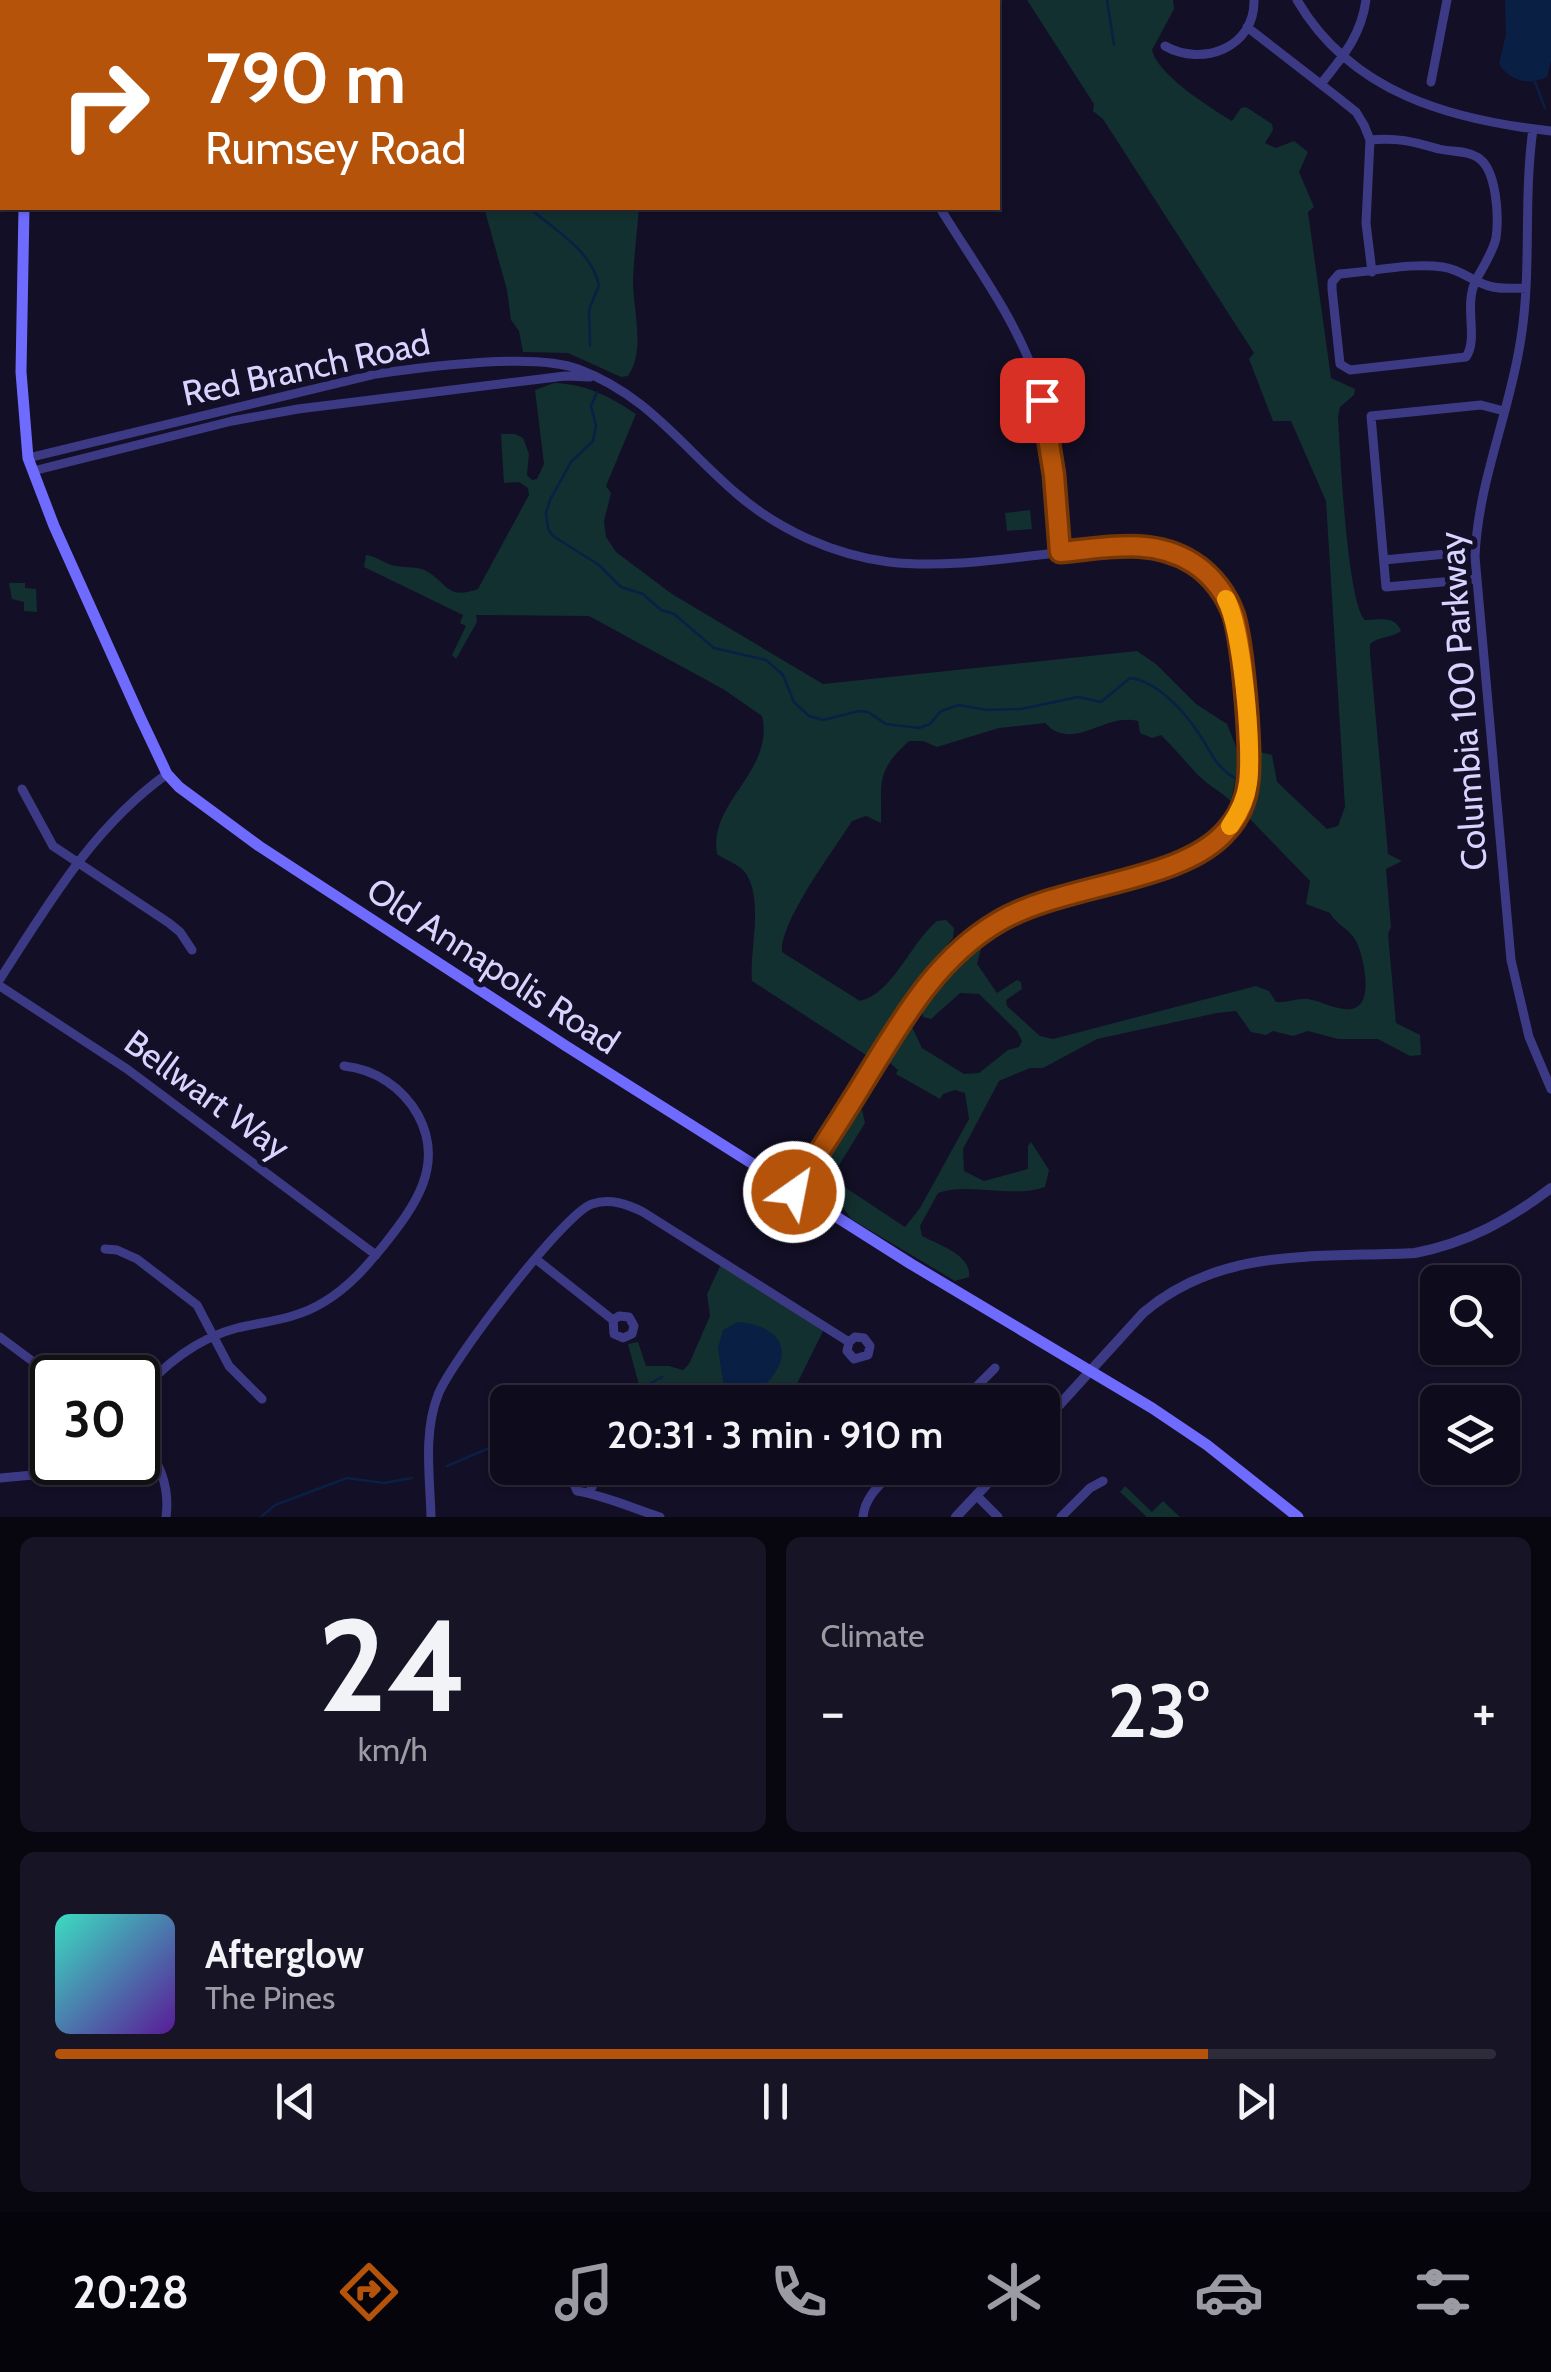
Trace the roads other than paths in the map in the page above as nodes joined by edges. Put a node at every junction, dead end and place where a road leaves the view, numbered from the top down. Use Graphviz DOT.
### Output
graph roads {
  1 [pos="1254,0"];
  2 [pos="1297,0"];
  3 [pos="1366,0"];
  4 [pos="1447,0"];
  5 [pos="1247,27"];
  6 [pos="1164,46"];
  7 [pos="1343,57"];
  8 [pos="1432,82"];
  9 [pos="1321,84"];
  10 [pos="1533,130"];
  11 [pos="1551,132"];
  12 [pos="1370,140"];
  13 [pos="24,210"];
  14 [pos="941,210"];
  15 [pos="1372,272"];
  16 [pos="1476,280"];
  17 [pos="1526,288"];
  18 [pos="595,377"];
  19 [pos="1504,411"];
  20 [pos="31,465"];
  21 [pos="1060,552"];
  22 [pos="1446,554"];
  23 [pos="1384,560"];
  24 [pos="1476,579"];
  25 [pos="167,774"];
  26 [pos="22,790"];
  27 [pos="76,863"];
  28 [pos="192,950"];
  29 [pos="0,982"];
  30 [pos="344,1066"];
  31 [pos="1551,1088"];
  32 [pos="1551,1188"];
  33 [pos="794,1192"];
  34 [pos="105,1249"];
  35 [pos="376,1255"];
  36 [pos="536,1260"];
  37 [pos="614,1320"];
  38 [pos="215,1336"];
  39 [pos="0,1338"];
  40 [pos="848,1342"];
  41 [pos="30,1360"];
  42 [pos="995,1368"];
  43 [pos="1092,1370"];
  44 [pos="160,1375"];
  45 [pos="978,1385"];
  46 [pos="262,1398"];
  47 [pos="1060,1405"];
  48 [pos="160,1471"];
  49 [pos="30,1474"];
  50 [pos="0,1478"];
  51 [pos="1103,1481"];
  52 [pos="881,1485"];
  53 [pos="986,1485"];
  54 [pos="591,1490"];
  55 [pos="976,1495"];
  56 [pos="166,1517"];
  57 [pos="431,1517"];
  58 [pos="660,1517"];
  59 [pos="863,1517"];
  60 [pos="956,1517"];
  61 [pos="998,1517"];
  62 [pos="1061,1517"];
  63 [pos="1298,1517"];
  1 -- 5 [label="street"];
  2 -- 7 [label="street"];
  3 -- 7 [label="street"];
  4 -- 8 [label="street"];
  5 -- 6 [label="street"];
  5 -- 9 [label="street"];
  7 -- 9 [label="street"];
  7 -- 10 [label="street"];
  9 -- 12 [label="street"];
  10 -- 11 [label="street"];
  10 -- 17 [label="street, Columbia 100 Parkway"];
  12 -- 15 [label="street"];
  12 -- 16 [label="street"];
  13 -- 20 [label="main road, Old Annapolis Road"];
  14 -- 21 [label="street"];
  15 -- 16 [label="street"];
  15 -- 16 [label="street"];
  16 -- 17 [label="street"];
  17 -- 19 [label="street, Columbia 100 Parkway"];
  18 -- 20 [label="street, Red Branch Road"];
  18 -- 20 [label="street, Red Branch Road"];
  18 -- 21 [label="street, Red Branch Road"];
  19 -- 23 [label="street"];
  19 -- 24 [label="street, Columbia 100 Parkway"];
  20 -- 25 [label="main road, Old Annapolis Road"];
  21 -- 33 [label="street, Red Branch Road"];
  22 -- 23 [label="street"];
  23 -- 24 [label="street"];
  24 -- 31 [label="street, Columbia 100 Parkway"];
  25 -- 27 [label="street"];
  25 -- 33 [label="main road, Old Annapolis Road"];
  26 -- 27 [label="street"];
  27 -- 28 [label="street"];
  27 -- 29 [label="street"];
  29 -- 35 [label="street, Bellwart Way"];
  30 -- 35 [label="street"];
  32 -- 43 [label="street"];
  33 -- 43 [label="main road, Old Annapolis Road"];
  34 -- 38 [label="street"];
  35 -- 38 [label="street"];
  36 -- 37 [label="street"];
  36 -- 40 [label="street"];
  36 -- 57 [label="street"];
  38 -- 44 [label="street"];
  38 -- 46 [label="street"];
  39 -- 41 [label="street"];
  42 -- 45 [label="street"];
  43 -- 47 [label="street"];
  43 -- 63 [label="main road, Old Annapolis Road"];
  48 -- 56 [label="street"];
  49 -- 50 [label="street"];
  51 -- 62 [label="street"];
  52 -- 59 [label="street"];
  53 -- 55 [label="street"];
  54 -- 58 [label="street"];
  55 -- 60 [label="street"];
  55 -- 61 [label="street"];
}
